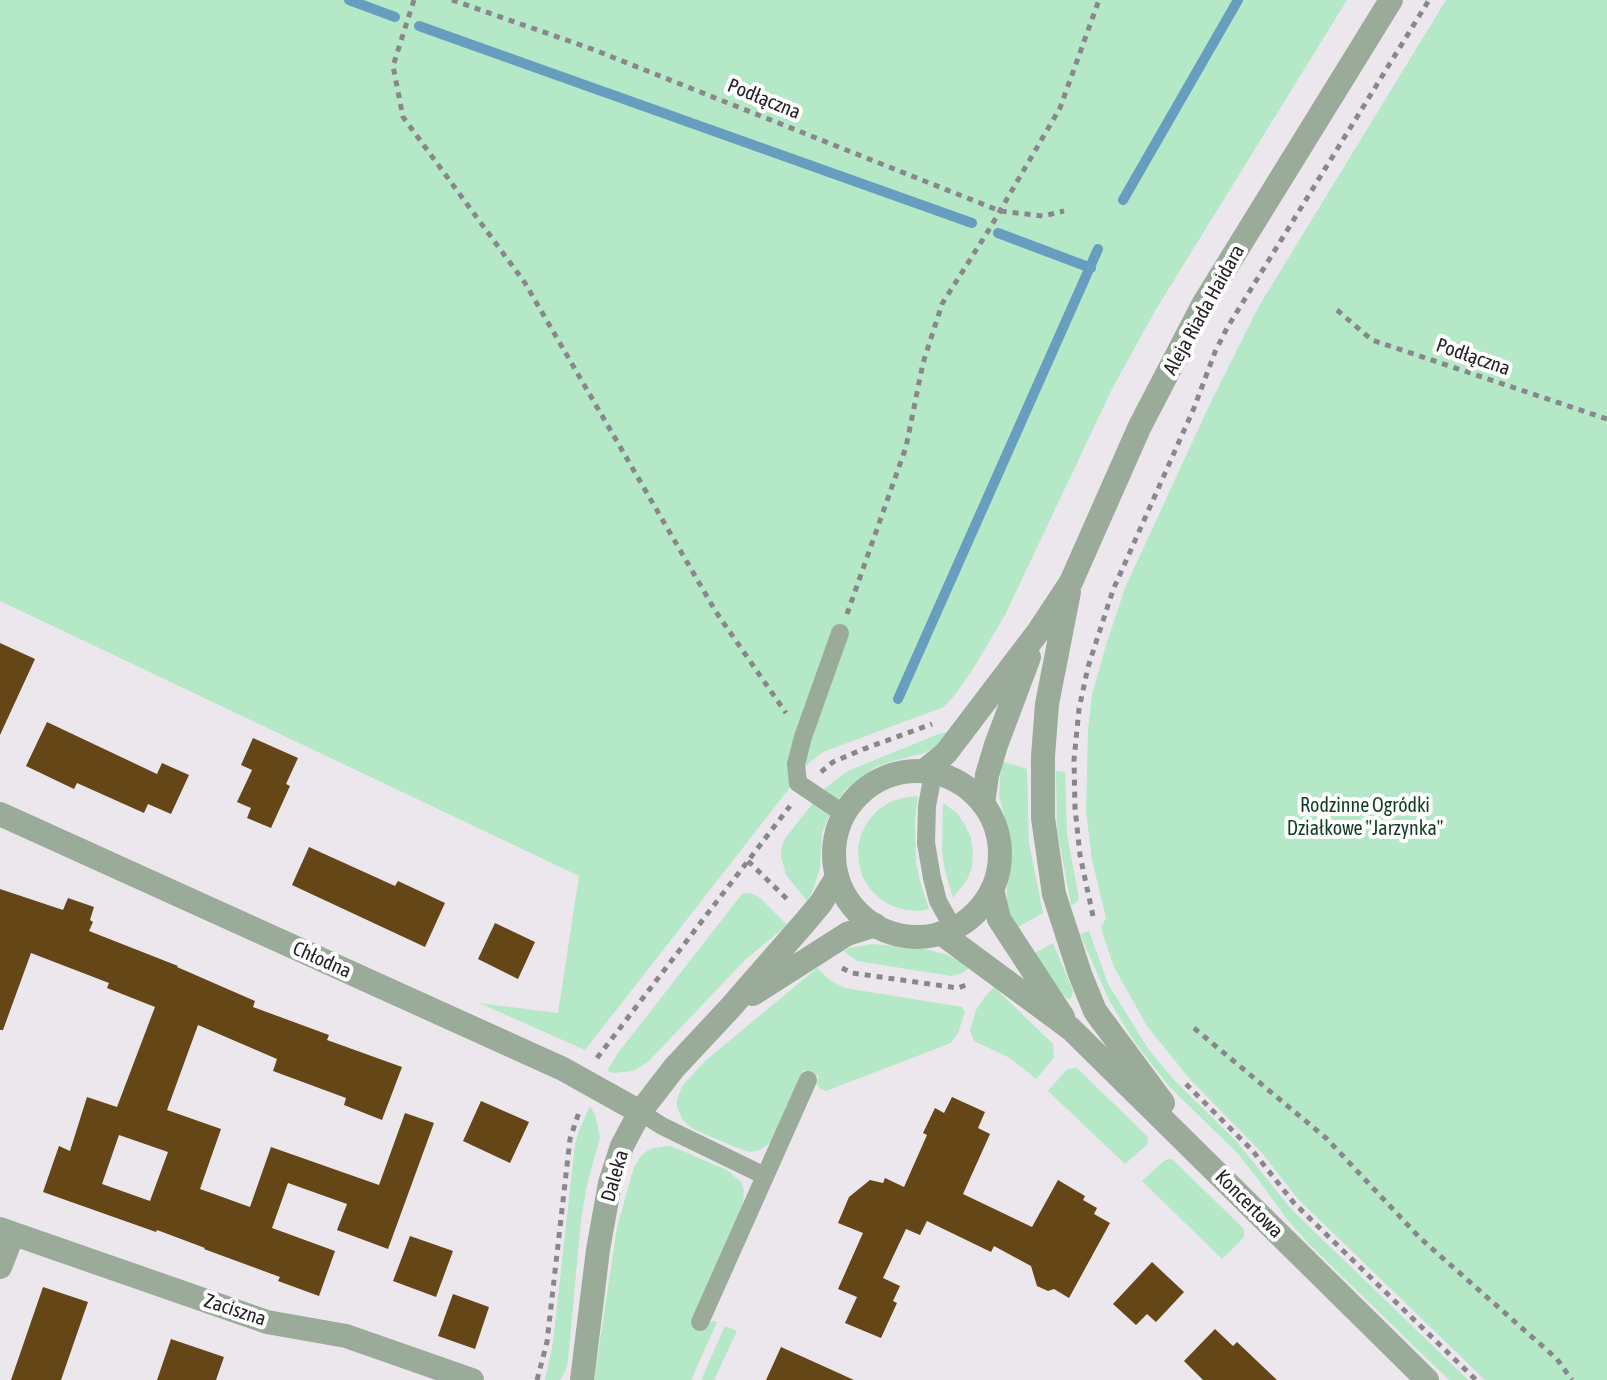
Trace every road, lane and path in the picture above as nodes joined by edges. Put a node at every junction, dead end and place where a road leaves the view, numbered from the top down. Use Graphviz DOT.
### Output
graph roads {
  1 [pos="414,0"];
  2 [pos="452,0"];
  3 [pos="1099,0"];
  4 [pos="1391,0"];
  5 [pos="1429,0"];
  6 [pos="1000,211"];
  7 [pos="1064,211"];
  8 [pos="1337,310"];
  9 [pos="1607,419"];
  10 [pos="1071,582"];
  11 [pos="1038,632"];
  12 [pos="840,633"];
  13 [pos="935,723"];
  14 [pos="803,737"];
  15 [pos="929,772"];
  16 [pos="804,788"];
  17 [pos="983,804"];
  18 [pos="0,814"];
  19 [pos="844,814"];
  20 [pos="837,877"];
  21 [pos="992,889"];
  22 [pos="1095,924"];
  23 [pos="875,925"];
  24 [pos="947,931"];
  25 [pos="840,967"];
  26 [pos="975,980"];
  27 [pos="730,1008"];
  28 [pos="1194,1028"];
  29 [pos="1071,1029"];
  30 [pos="808,1080"];
  31 [pos="1183,1081"];
  32 [pos="589,1082"];
  33 [pos="640,1112"];
  34 [pos="1206,1162"];
  35 [pos="765,1176"];
  36 [pos="6,1232"];
  37 [pos="0,1267"];
  38 [pos="700,1322"];
  39 [pos="472,1380"];
  40 [pos="537,1380"];
  41 [pos="582,1380"];
  42 [pos="1427,1380"];
  43 [pos="1476,1380"];
  44 [pos="1572,1380"];
  1 -- 14 [label="path"];
  2 -- 6 [label="path, Podłączna"];
  3 -- 6 [label="path"];
  4 -- 10 [label="street, Aleja Riada Haidara"];
  5 -- 22 [label="path"];
  6 -- 7 [label="path, Podłączna"];
  6 -- 12 [label="path"];
  8 -- 9 [label="path, Podłączna"];
  10 -- 11 [label="street, Aleja Riada Haidara"];
  10 -- 34 [label="street"];
  11 -- 15 [label="street, Aleja Riada Haidara"];
  11 -- 17 [label="street, Aleja Riada Haidara"];
  12 -- 14 [label="lane"];
  13 -- 16 [label="path"];
  14 -- 16 [label="lane"];
  15 -- 17 [label="street"];
  15 -- 19 [label="street"];
  15 -- 24 [label="lane"];
  16 -- 19 [label="lane"];
  16 -- 32 [label="path"];
  17 -- 21 [label="street"];
  18 -- 32 [label="street, Chłodna"];
  19 -- 20 [label="street"];
  20 -- 23 [label="street"];
  20 -- 27 [label="street, Daleka"];
  21 -- 24 [label="street"];
  21 -- 29 [label="street, Koncertowa"];
  23 -- 24 [label="street"];
  23 -- 27 [label="street, Daleka"];
  24 -- 29 [label="street, Koncertowa"];
  25 -- 26 [label="path"];
  27 -- 33 [label="street, Daleka"];
  28 -- 44 [label="path"];
  29 -- 34 [label="street, Koncertowa"];
  30 -- 35 [label="lane"];
  31 -- 43 [label="path"];
  32 -- 33 [label="street, Chłodna"];
  32 -- 40 [label="path"];
  33 -- 35 [label="lane"];
  33 -- 41 [label="street, Daleka"];
  34 -- 42 [label="street, Koncertowa"];
  35 -- 38 [label="lane"];
  36 -- 37 [label="street"];
  36 -- 39 [label="street, Zaciszna"];
}
